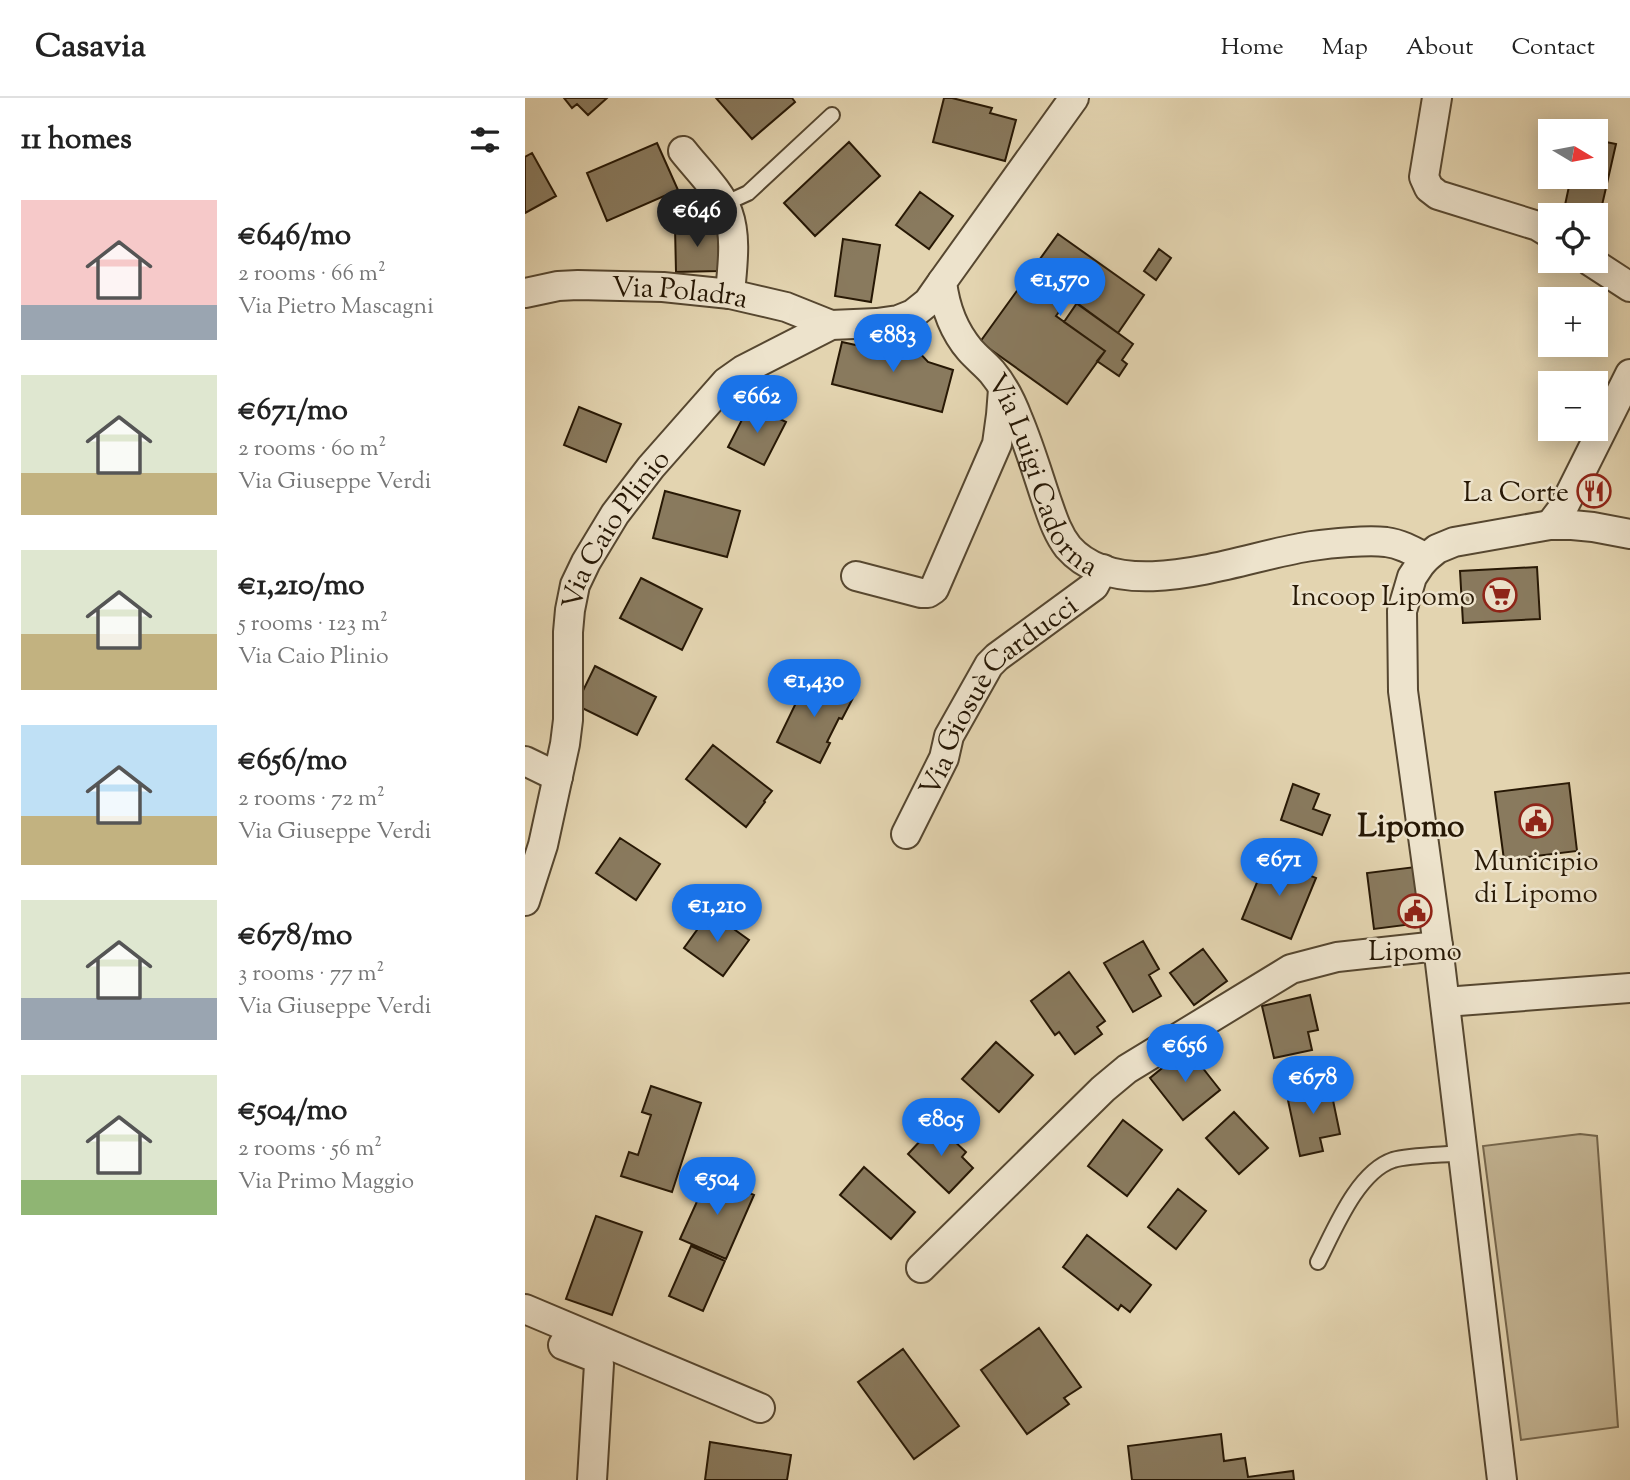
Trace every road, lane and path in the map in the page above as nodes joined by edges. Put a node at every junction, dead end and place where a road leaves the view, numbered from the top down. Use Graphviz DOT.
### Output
graph roads {
  1 [pos="1074,98"];
  2 [pos="1437,98"];
  3 [pos="832,115"];
  4 [pos="683,151"];
  5 [pos="724,204"];
  6 [pos="1538,226"];
  7 [pos="1608,273"];
  8 [pos="942,282"];
  9 [pos="1630,287"];
  10 [pos="525,293"];
  11 [pos="730,294"];
  12 [pos="831,325"];
  13 [pos="1630,374"];
  14 [pos="1003,389"];
  15 [pos="1550,525"];
  16 [pos="1630,534"];
  17 [pos="1426,558"];
  18 [pos="1103,569"];
  19 [pos="856,576"];
  20 [pos="525,761"];
  21 [pos="558,777"];
  22 [pos="906,834"];
  23 [pos="525,901"];
  24 [pos="1438,946"];
  25 [pos="1630,988"];
  26 [pos="1445,1002"];
  27 [pos="1463,1153"];
  28 [pos="1318,1262"];
  29 [pos="921,1268"];
  30 [pos="525,1309"];
  31 [pos="525,1331"];
  32 [pos="759,1408"];
  33 [pos="592,1480"];
  34 [pos="1502,1480"];
  1 -- 8 [label="street"];
  2 -- 6 [label="street"];
  3 -- 5 [label="lane"];
  4 -- 5 [label="street"];
  5 -- 11 [label="street"];
  7 -- 9 [label="street"];
  8 -- 12 [label="street, Via Caio Plinio"];
  8 -- 14 [label="street, Via Luigi Cadorna"];
  10 -- 11 [label="street, Via Poladra"];
  11 -- 12 [label="street, Via Poladra"];
  12 -- 21 [label="street, Via Caio Plinio"];
  13 -- 15 [label="street"];
  14 -- 18 [label="street, Via Luigi Cadorna"];
  14 -- 19 [label="street"];
  15 -- 16 [label="street"];
  15 -- 17 [label="street"];
  17 -- 18 [label="street, Via Luigi Cadorna"];
  17 -- 24 [label="street"];
  18 -- 22 [label="street, Via Giosuè Carducci"];
  20 -- 21 [label="street"];
  21 -- 23 [label="street, Via Caio Plinio"];
  24 -- 26 [label="street"];
  24 -- 29 [label="street"];
  25 -- 26 [label="street"];
  26 -- 27 [label="street"];
  27 -- 28 [label="lane"];
  27 -- 34 [label="street"];
  30 -- 32 [label="street"];
  31 -- 33 [label="street"];
}
